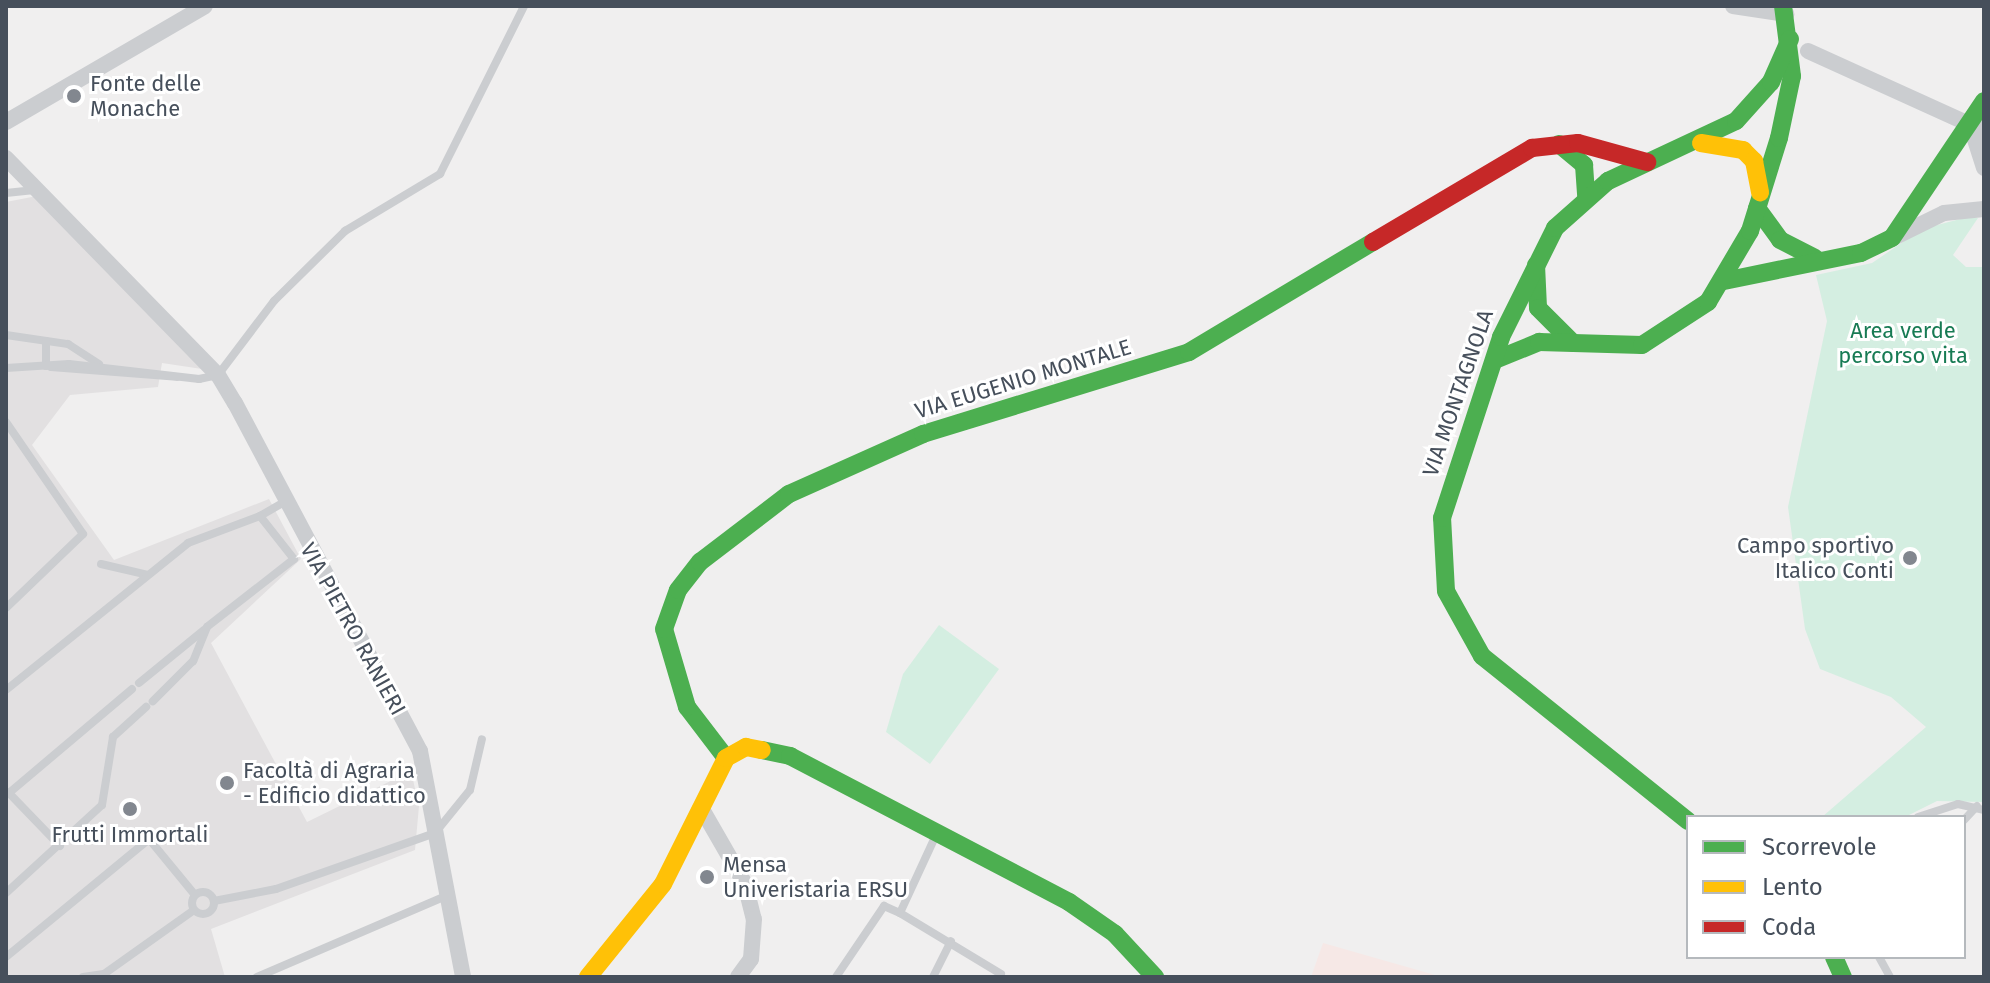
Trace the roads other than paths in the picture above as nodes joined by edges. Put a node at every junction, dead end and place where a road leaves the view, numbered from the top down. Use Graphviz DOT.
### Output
graph roads {
  1 [pos="205,6"];
  2 [pos="524,6"];
  3 [pos="1733,6"];
  4 [pos="1784,10"];
  5 [pos="1790,39"];
  6 [pos="1808,51"];
  7 [pos="1984,101"];
  8 [pos="6,122"];
  9 [pos="1977,128"];
  10 [pos="1699,143"];
  11 [pos="1559,144"];
  12 [pos="6,158"];
  13 [pos="1647,162"];
  14 [pos="1984,168"];
  15 [pos="38,190"];
  16 [pos="6,193"];
  17 [pos="1586,196"];
  18 [pos="1759,201"];
  19 [pos="1984,209"];
  20 [pos="1892,238"];
  21 [pos="1537,256"];
  22 [pos="1815,258"];
  23 [pos="1724,281"];
  24 [pos="6,335"];
  25 [pos="46,341"];
  26 [pos="1573,343"];
  27 [pos="1495,360"];
  28 [pos="46,366"];
  29 [pos="103,366"];
  30 [pos="6,368"];
  31 [pos="218,375"];
  32 [pos="181,377"];
  33 [pos="6,422"];
  34 [pos="284,502"];
  35 [pos="260,516"];
  36 [pos="101,564"];
  37 [pos="148,575"];
  38 [pos="6,608"];
  39 [pos="207,627"];
  40 [pos="6,690"];
  41 [pos="482,739"];
  42 [pos="726,758"];
  43 [pos="8,792"];
  44 [pos="1980,808"];
  45 [pos="703,811"];
  46 [pos="1922,815"];
  47 [pos="1686,819"];
  48 [pos="428,833"];
  49 [pos="936,835"];
  50 [pos="60,846"];
  51 [pos="6,893"];
  52 [pos="195,895"];
  53 [pos="444,897"];
  54 [pos="214,901"];
  55 [pos="194,910"];
  56 [pos="900,913"];
  57 [pos="951,941"];
  58 [pos="6,957"];
  59 [pos="1880,959"];
  60 [pos="1001,974"];
  61 [pos="1149,974"];
  62 [pos="83,977"];
  63 [pos="257,977"];
  64 [pos="463,977"];
  65 [pos="588,977"];
  66 [pos="738,977"];
  67 [pos="836,977"];
  68 [pos="933,977"];
  69 [pos="1890,977"];
  1 -- 8 [label="street"];
  2 -- 31 [label="lane"];
  3 -- 4 [label="street"];
  4 -- 5 [label="street"];
  5 -- 10 [label="street, VIA MONTAGNOLA"];
  5 -- 18 [label="street"];
  6 -- 9 [label="street"];
  7 -- 9 [label="street"];
  9 -- 14 [label="street"];
  9 -- 20 [label="street"];
  10 -- 13 [label="street, VIA MONTAGNOLA"];
  10 -- 18 [label="street"];
  11 -- 13 [label="street, VIA EUGENIO MONTALE"];
  11 -- 17 [label="street"];
  11 -- 42 [label="street, VIA EUGENIO MONTALE"];
  12 -- 15 [label="street, VIA PIETRO RANIERI"];
  13 -- 17 [label="street, VIA MONTAGNOLA"];
  15 -- 16 [label="lane"];
  15 -- 31 [label="street, VIA PIETRO RANIERI"];
  17 -- 21 [label="street, VIA MONTAGNOLA"];
  18 -- 22 [label="street"];
  18 -- 23 [label="street"];
  19 -- 20 [label="street"];
  20 -- 22 [label="street"];
  21 -- 26 [label="street"];
  21 -- 27 [label="street, VIA MONTAGNOLA"];
  22 -- 23 [label="street"];
  23 -- 26 [label="street"];
  24 -- 25 [label="lane"];
  25 -- 28 [label="lane"];
  25 -- 29 [label="lane"];
  26 -- 27 [label="street"];
  27 -- 47 [label="street, VIA MONTAGNOLA"];
  28 -- 29 [label="lane"];
  28 -- 30 [label="lane"];
  28 -- 32 [label="lane"];
  29 -- 32 [label="lane"];
  31 -- 32 [label="lane"];
  31 -- 34 [label="street, VIA PIETRO RANIERI"];
  33 -- 38 [label="lane"];
  34 -- 35 [label="lane"];
  34 -- 48 [label="street, VIA PIETRO RANIERI"];
  35 -- 37 [label="lane"];
  35 -- 39 [label="lane"];
  36 -- 37 [label="lane"];
  37 -- 40 [label="lane"];
  39 -- 43 [label="lane"];
  39 -- 50 [label="lane"];
  41 -- 48 [label="lane"];
  42 -- 45 [label="street"];
  42 -- 49 [label="street"];
  43 -- 50 [label="lane"];
  44 -- 46 [label="lane"];
  45 -- 65 [label="street"];
  45 -- 66 [label="street"];
  48 -- 53 [label="street, VIA PIETRO RANIERI"];
  48 -- 54 [label="lane"];
  49 -- 56 [label="lane"];
  49 -- 61 [label="street"];
  50 -- 51 [label="lane"];
  52 -- 54 [label="lane"];
  52 -- 55 [label="lane"];
  52 -- 58 [label="lane"];
  53 -- 63 [label="lane"];
  53 -- 64 [label="street, VIA PIETRO RANIERI"];
  54 -- 55 [label="lane"];
  55 -- 62 [label="lane"];
  56 -- 57 [label="lane"];
  56 -- 67 [label="lane"];
  57 -- 60 [label="lane"];
  57 -- 68 [label="lane"];
  59 -- 69 [label="lane"];
}
